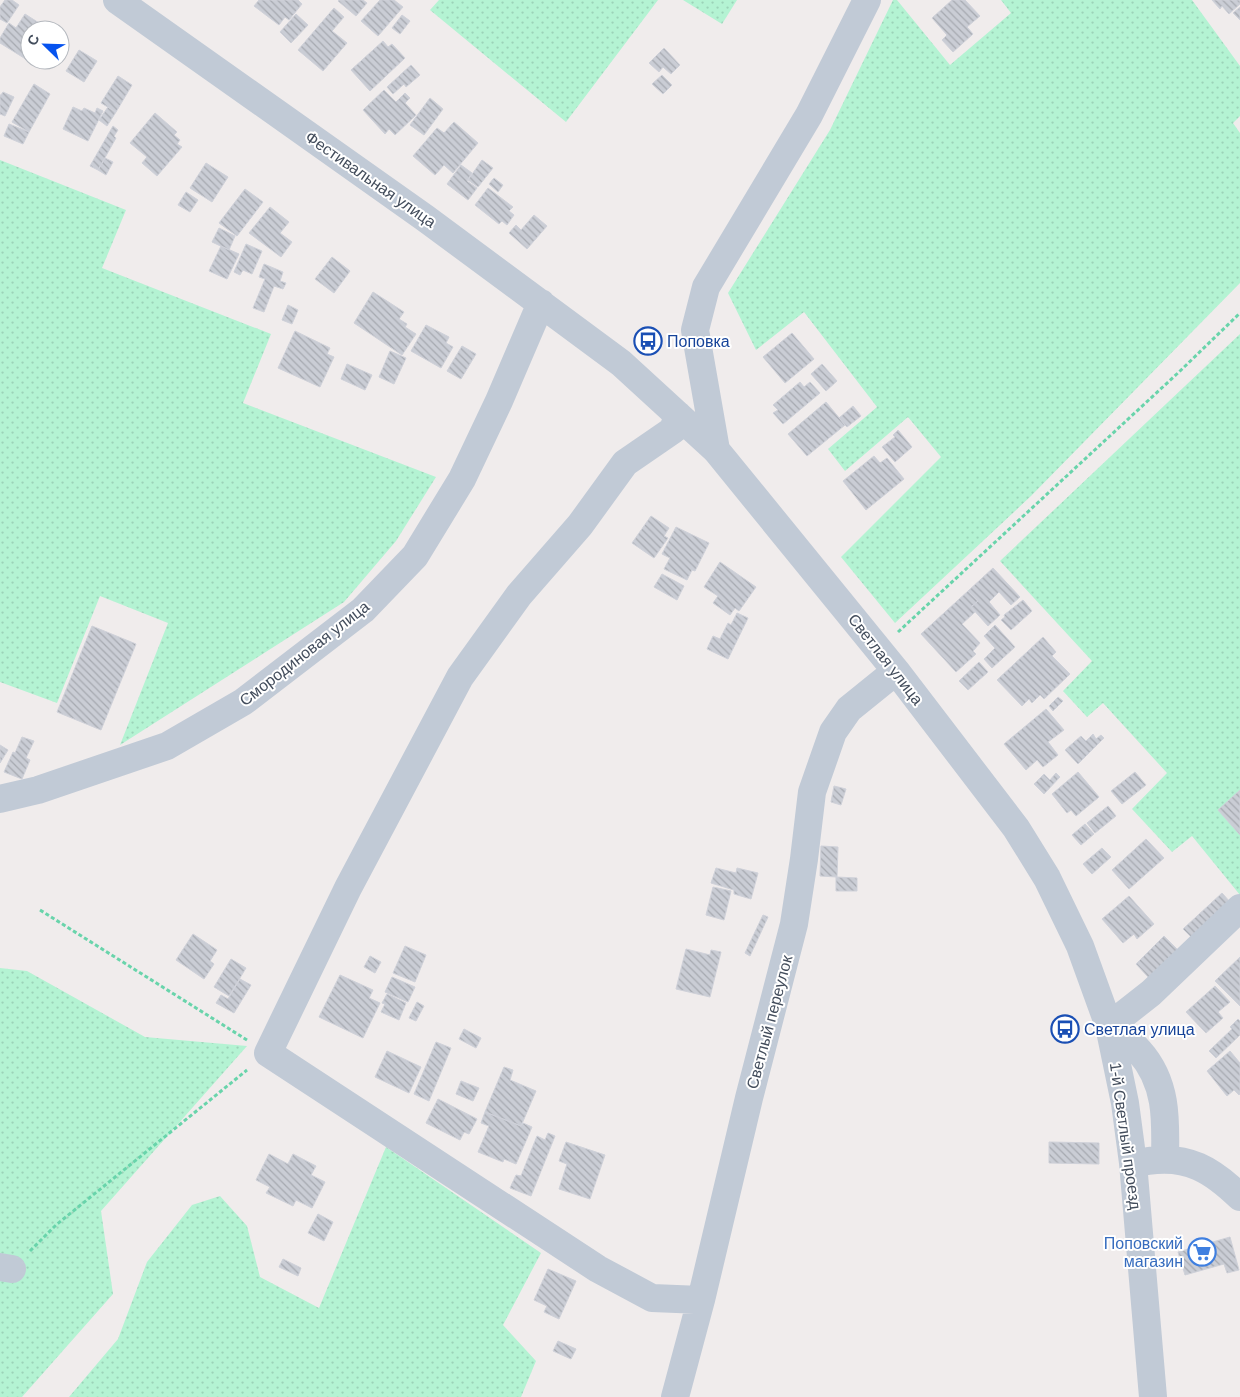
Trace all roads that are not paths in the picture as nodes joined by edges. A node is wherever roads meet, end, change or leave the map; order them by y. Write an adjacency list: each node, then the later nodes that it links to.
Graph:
1 (118, 0): 3 (street, Фестивальная улица)
2 (867, 0): 6 (street)
3 (541, 303): 4 (street, Фестивальная улица); 8 (street, Смородиновая улица)
4 (621, 363): 5 (street, Светлая улица)
5 (678, 415): 6 (street, Светлая улица); 14 (street)
6 (716, 450): 7 (street, Светлая улица)
7 (896, 671): 10 (street, Светлая улица); 14 (street, Светлый переулок)
8 (0, 799)
9 (1240, 908): 10 (street)
10 (1109, 1026): 11 (street); 12 (street, 1-й Светлый проезд)
11 (1165, 1158): 12 (street); 13 (street)
12 (1133, 1163): 16 (street, 1-й Светлый проезд)
13 (1240, 1197)
14 (701, 1300): 15 (street, Светлый переулок)
15 (675, 1397)
16 (1153, 1397)

